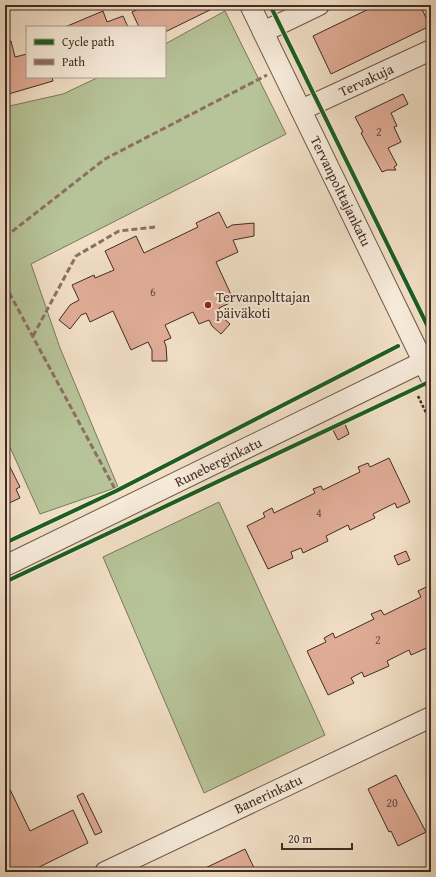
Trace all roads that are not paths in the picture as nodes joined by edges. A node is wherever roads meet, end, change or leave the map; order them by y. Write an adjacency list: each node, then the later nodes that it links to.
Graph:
1 (250, 5): 3 (street, Tervanpolttajankatu)
2 (319, 5): 3 (street)
3 (263, 32): 5 (street, Tervanpolttajankatu)
4 (431, 50): 5 (street, Tervakuja)
5 (301, 110): 6 (street, Tervanpolttajankatu)
6 (428, 366): 7 (street, Runeberginkatu)
7 (5, 566)
8 (431, 719): 9 (street, Banerinkatu)
9 (105, 872)

